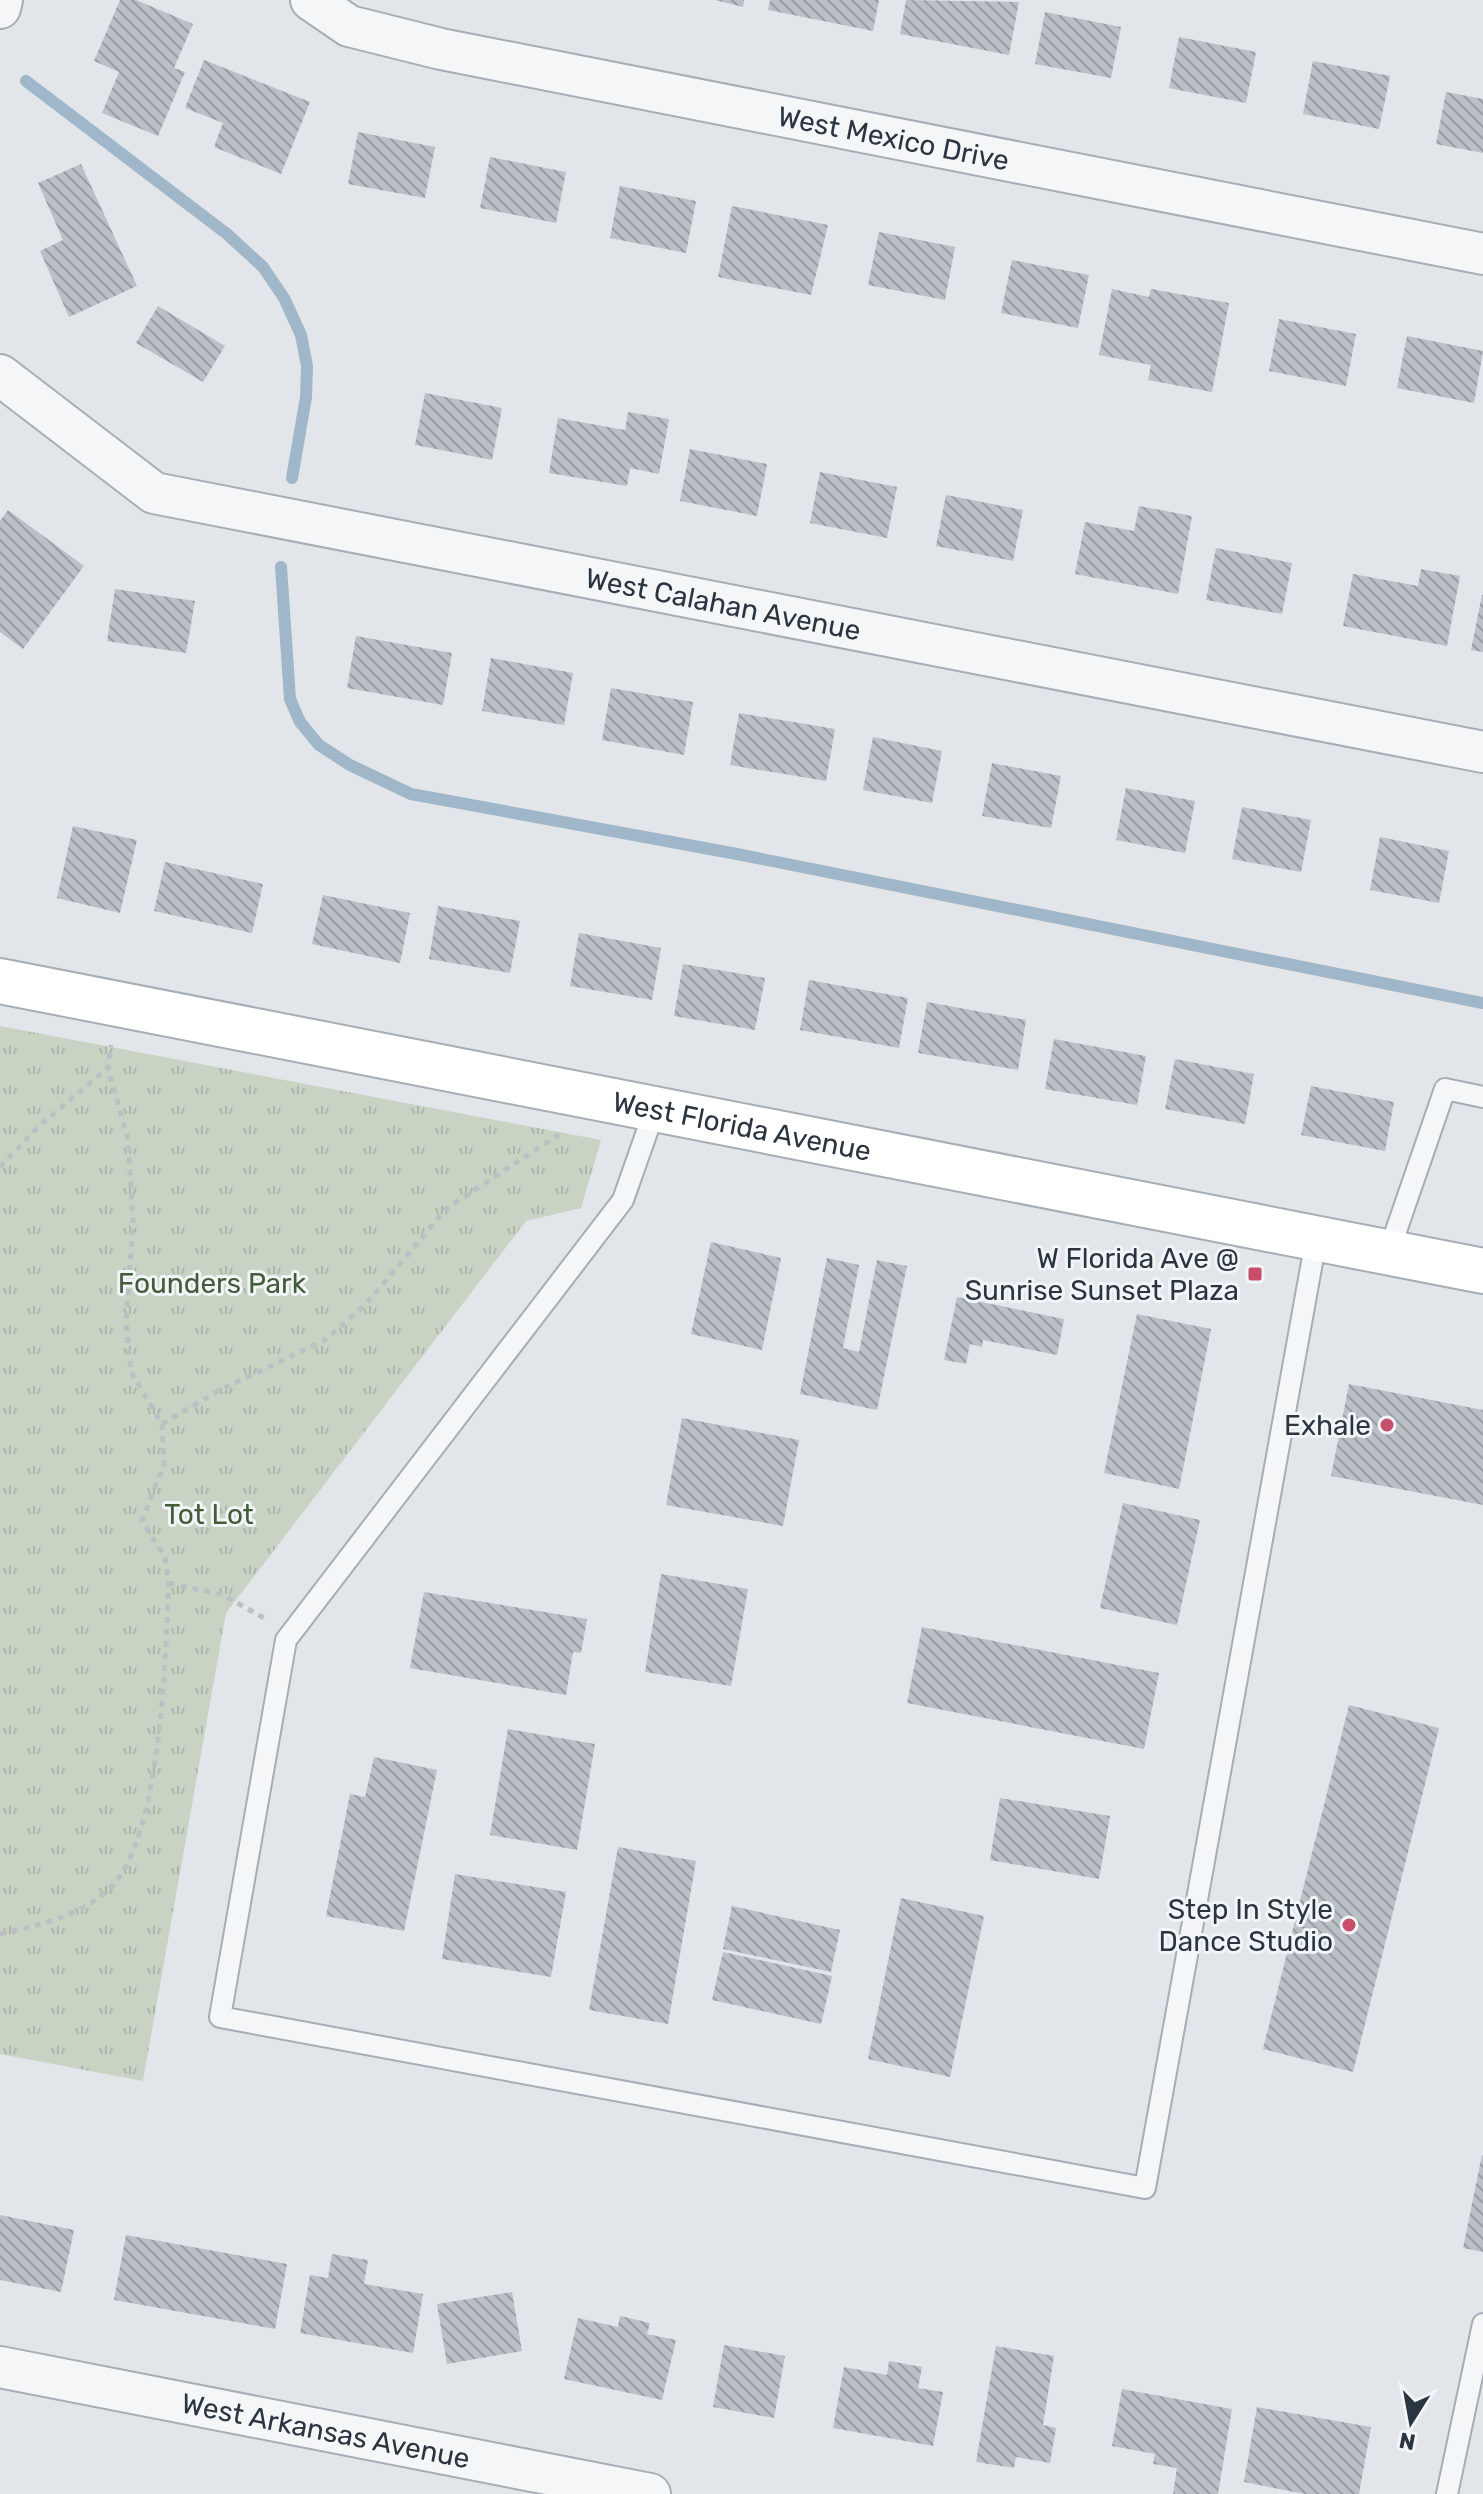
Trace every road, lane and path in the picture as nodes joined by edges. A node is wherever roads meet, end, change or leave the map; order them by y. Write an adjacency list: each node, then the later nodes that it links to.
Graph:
1 (2, 0): 3 (street)
2 (311, 0): 4 (street, West Mexico Drive)
3 (0, 8)
4 (1483, 254)
5 (0, 375): 6 (street, West Calahan Avenue)
6 (1483, 752)
7 (0, 981): 11 (street, West Florida Avenue)
8 (112, 1036): 9 (path)
9 (108, 1068): 13 (path); 17 (path)
10 (1483, 1097): 15 (lane)
11 (655, 1109): 14 (street, West Florida Avenue); 19 (lane)
12 (567, 1130): 17 (path)
13 (0, 1167)
14 (1316, 1240): 15 (street, West Florida Avenue); 19 (lane)
15 (1388, 1254): 16 (street, West Florida Avenue)
16 (1483, 1271)
17 (162, 1424): 18 (path)
18 (169, 1583): 19 (path); 20 (path)
19 (291, 1634)
20 (0, 1934)
21 (1483, 2324): 24 (lane)
22 (0, 2367): 23 (street, West Arkansas Avenue)
23 (650, 2494)
24 (1447, 2494)

